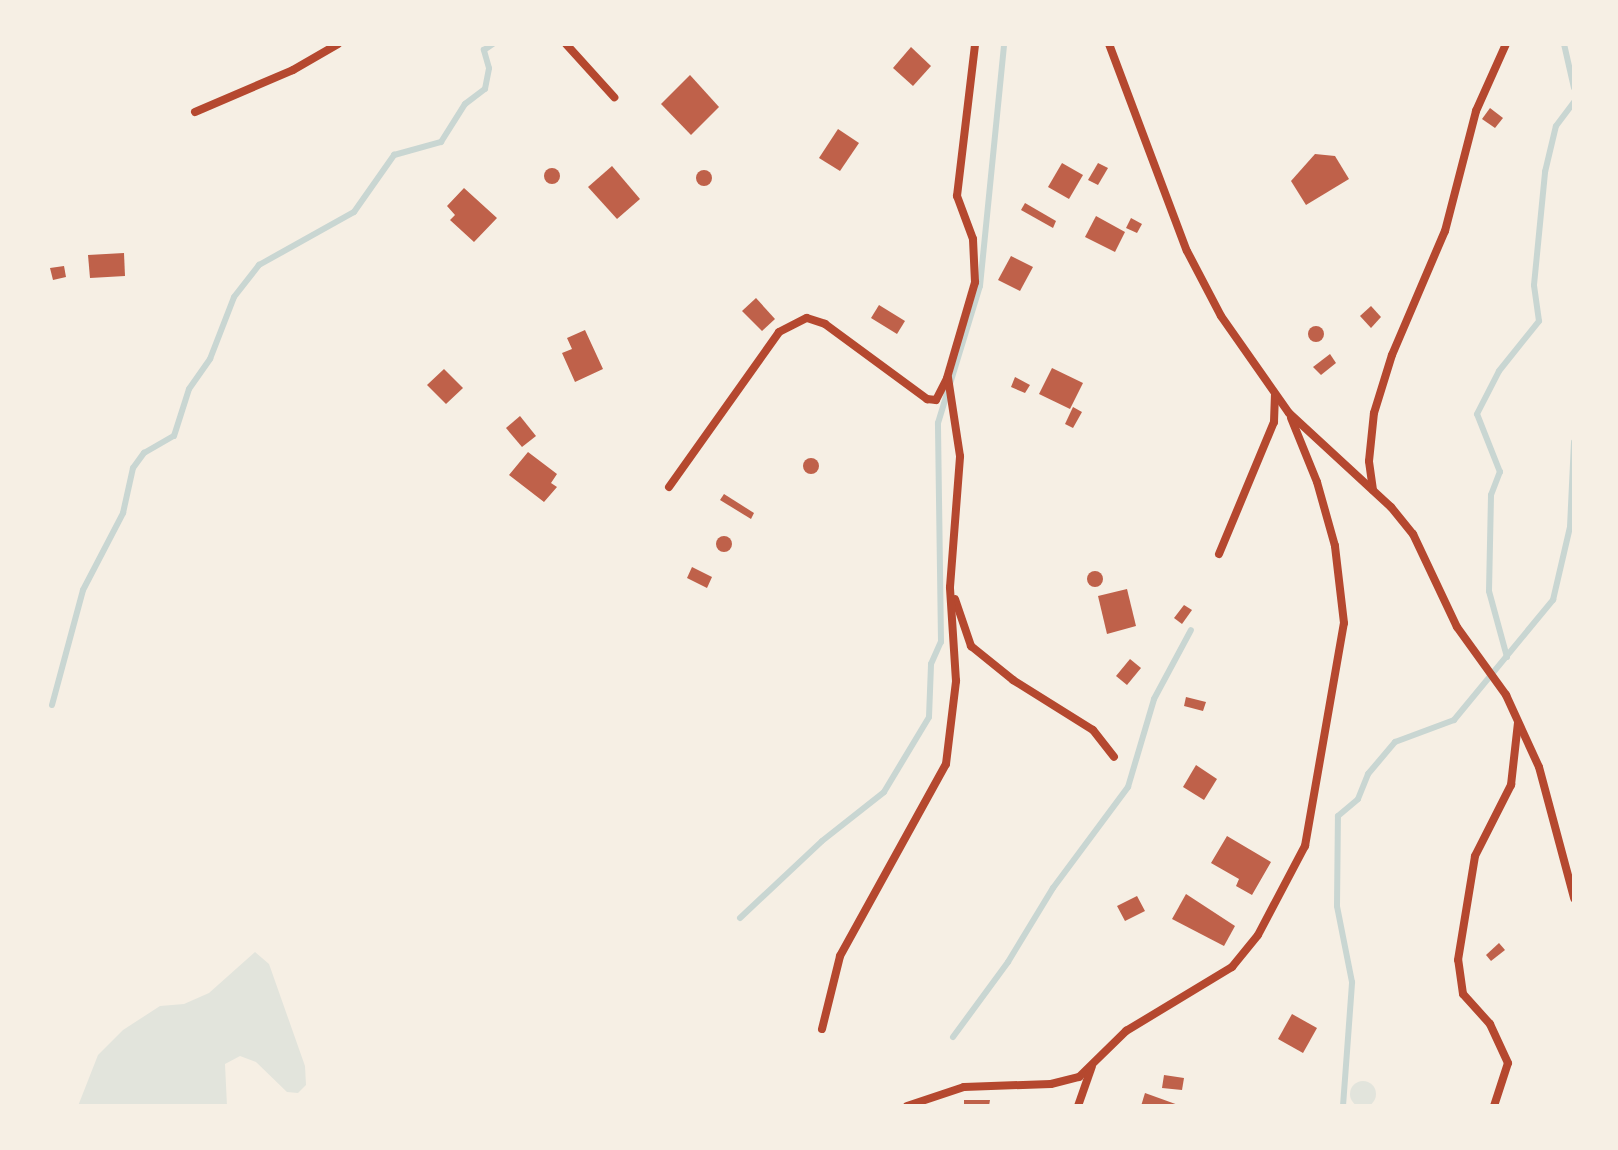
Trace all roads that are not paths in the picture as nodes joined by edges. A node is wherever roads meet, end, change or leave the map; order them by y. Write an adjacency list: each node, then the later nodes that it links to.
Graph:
1 (338, 44): 7 (street)
2 (566, 44): 6 (street)
3 (975, 44): 8 (street)
4 (1109, 44): 9 (street)
5 (1506, 44): 12 (street)
6 (614, 97)
7 (195, 112)
8 (947, 378): 11 (street); 14 (street)
9 (1275, 394): 10 (street); 13 (street)
10 (1289, 413): 12 (street); 19 (street)
11 (669, 487)
12 (1373, 490): 15 (street)
13 (1219, 554)
14 (950, 587): 16 (street); 18 (street)
15 (1518, 722): 17 (street); 22 (street)
16 (1114, 757)
17 (1574, 898)
18 (822, 1029)
19 (1093, 1065): 20 (street); 21 (street)
20 (907, 1106)
21 (1078, 1106)
22 (1494, 1106)

